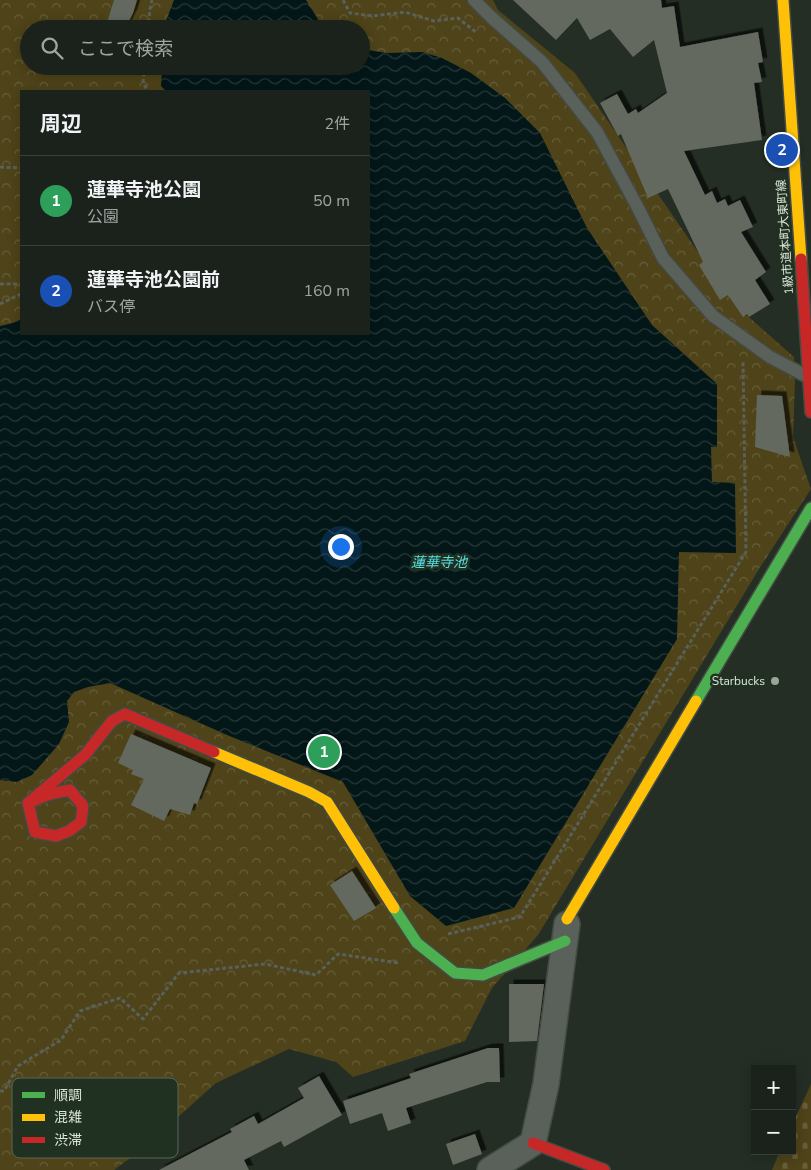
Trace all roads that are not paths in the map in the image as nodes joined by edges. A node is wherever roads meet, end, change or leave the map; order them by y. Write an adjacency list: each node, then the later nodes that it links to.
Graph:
1 (474, 0): 3 (lane)
2 (783, 0): 3 (street, 1級市道本町大東町線)
3 (808, 377): 4 (street, 1級市道本町大東町線)
4 (811, 412)
5 (811, 508): 7 (street)
6 (28, 803): 6 (street); 7 (street)
7 (566, 930): 8 (street)
8 (533, 1143): 9 (street); 10 (street)
9 (490, 1170)
10 (604, 1170)

